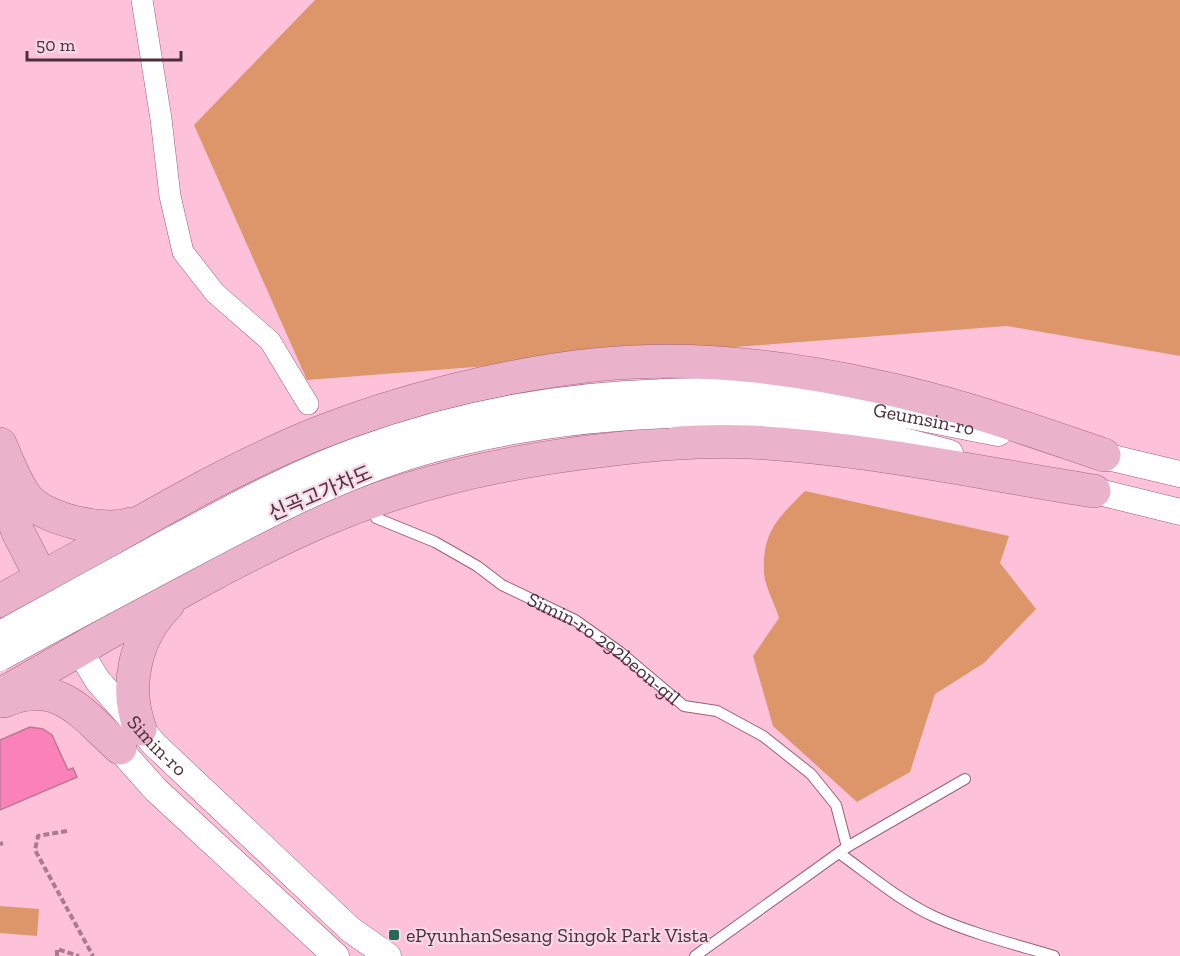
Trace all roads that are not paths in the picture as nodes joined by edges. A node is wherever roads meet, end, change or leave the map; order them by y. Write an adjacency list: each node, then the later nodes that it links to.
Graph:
1 (142, 0): 3 (street)
2 (667, 403): 5 (street, Geumsin-ro); 8 (street, Geumsin-ro); 15 (street, 신곡고가차도, bridge); 17 (street, 신곡고가차도, bridge)
3 (308, 404)
4 (0, 444): 10 (main road)
5 (1104, 455): 6 (street, Geumsin-ro); 10 (main road)
6 (1180, 474)
7 (0, 480): 12 (main road, Simin-ro)
8 (1094, 491): 9 (street, Geumsin-ro); 13 (main road)
9 (1180, 512)
10 (155, 514): 12 (main road)
11 (376, 518): 23 (lane, Simin-ro 292beon-gil)
12 (41, 578): 14 (main road); 16 (main road, Simin-ro)
13 (186, 590): 16 (main road); 21 (main road)
14 (4, 591): 18 (main road, Simin-ro)
15 (0, 634)
16 (79, 650): 18 (main road); 21 (street, Simin-ro)
17 (0, 658)
18 (51, 666): 19 (main road); 21 (street, Simin-ro)
19 (0, 695)
20 (0, 702): 21 (main road)
21 (130, 739): 24 (street, Simin-ro); 25 (street, Simin-ro)
22 (965, 779): 23 (lane)
23 (843, 850): 26 (lane); 27 (lane)
24 (336, 956)
25 (388, 956)
26 (695, 956)
27 (1054, 956)

